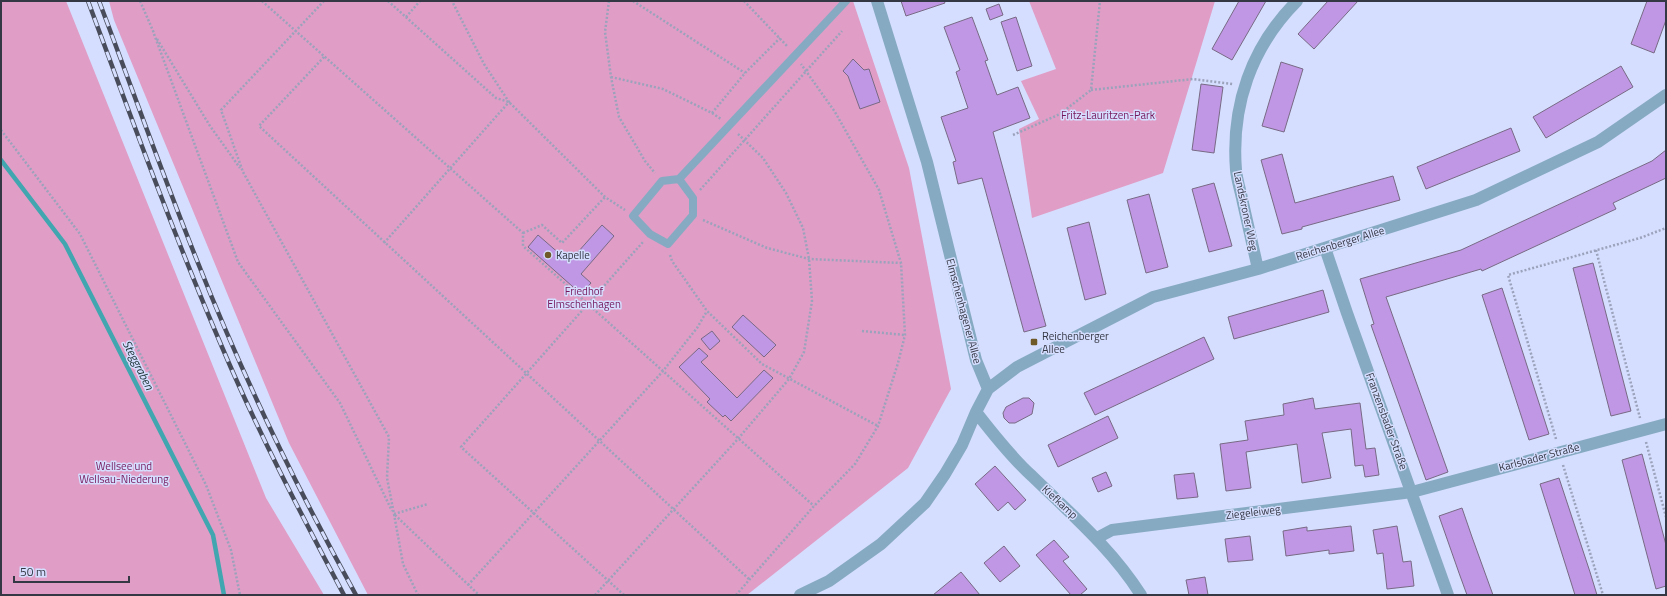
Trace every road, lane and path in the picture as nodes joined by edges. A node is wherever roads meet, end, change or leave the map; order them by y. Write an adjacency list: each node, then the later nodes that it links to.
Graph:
1 (140, 1): 17 (path)
2 (262, 1): 16 (path)
3 (324, 1): 16 (path)
4 (388, 1): 14 (path)
5 (420, 1): 14 (path)
6 (452, 1): 27 (path)
7 (609, 1): 23 (path)
8 (633, 1): 22 (path)
9 (744, 1): 18 (path)
10 (846, 1): 19 (lane)
11 (878, 1): 58 (street, Elmschenhagener Allee)
12 (1100, 1): 25 (path)
13 (1296, 1): 24 (street, Landskroner Weg)
14 (406, 17): 27 (path)
15 (842, 31): 21 (path)
16 (296, 33): 20 (path); 34 (path)
17 (154, 34): 34 (path); 70 (path)
18 (780, 38): 19 (path); 22 (path)
19 (795, 54): 21 (path); 29 (lane)
20 (324, 57): 33 (path); 44 (path)
21 (806, 70): 32 (path); 49 (path)
22 (744, 73): 28 (path)
23 (611, 77): 28 (path); 36 (path)
24 (1244, 85): 25 (path); 50 (street, Landskroner Weg)
25 (1091, 90): 31 (path)
26 (1666, 95): 46 (street, Reichenberger Allee)
27 (509, 102): 33 (path); 37 (path)
28 (712, 113): 29 (path)
29 (729, 125): 32 (path); 35 (lane)
30 (1, 130): 77 (path)
31 (1013, 135)
32 (745, 140): 38 (path); 48 (path)
33 (450, 168): 42 (path); 44 (path)
34 (243, 172): 70 (path)
35 (680, 179): 36 (lane); 38 (lane)
36 (662, 181): 40 (lane)
37 (605, 197): 40 (path); 42 (path)
38 (693, 198): 39 (lane)
39 (693, 215): 45 (lane); 48 (path)
40 (634, 216): 43 (lane)
41 (1666, 228): 47 (path)
42 (523, 233): 51 (path)
43 (650, 234): 45 (lane); 51 (path)
44 (384, 243): 56 (path)
45 (668, 244): 52 (path)
46 (1326, 248): 50 (street, Reichenberger Allee); 66 (street, Franzensbader Straße)
47 (1596, 250): 62 (path); 65 (path)
48 (808, 259): 49 (path); 57 (path)
49 (901, 263): 54 (path)
50 (1258, 269): 58 (street, Reichenberger Allee)
51 (587, 304): 55 (path); 56 (path)
52 (707, 311): 55 (path); 57 (path)
53 (862, 331): 54 (path)
54 (905, 334): 61 (path)
55 (663, 371): 63 (path); 64 (path)
56 (525, 373): 63 (path); 71 (path)
57 (789, 379): 61 (path); 64 (path)
58 (988, 389): 59 (street)
59 (976, 412): 73 (street, Kiefkamp); 83 (street)
60 (1666, 424): 62 (street, Karlsbader Straße)
61 (878, 426): 68 (path)
62 (1643, 429): 65 (street, Karlsbader Straße); 72 (path)
63 (599, 439): 69 (path); 71 (path)
64 (737, 440): 68 (path); 69 (path)
65 (1559, 452): 66 (street, Karlsbader Straße); 86 (path)
66 (1412, 492): 73 (street, Ziegeleiweg); 85 (street, Franzensbader Straße)
67 (428, 504): 70 (path)
68 (814, 506): 75 (path)
69 (674, 508): 74 (path); 75 (path)
70 (394, 514): 76 (path); 78 (path)
71 (534, 514): 74 (path); 76 (path)
72 (1666, 517)
73 (1096, 538): 84 (street, Kiefkamp)
74 (608, 580): 80 (path); 81 (path)
75 (750, 580): 82 (path)
76 (468, 585): 79 (path)
77 (240, 595)
78 (418, 595)
79 (479, 595)
80 (595, 595)
81 (624, 595)
82 (736, 595)
83 (800, 595)
84 (1141, 595)
85 (1448, 595)
86 (1603, 595)

